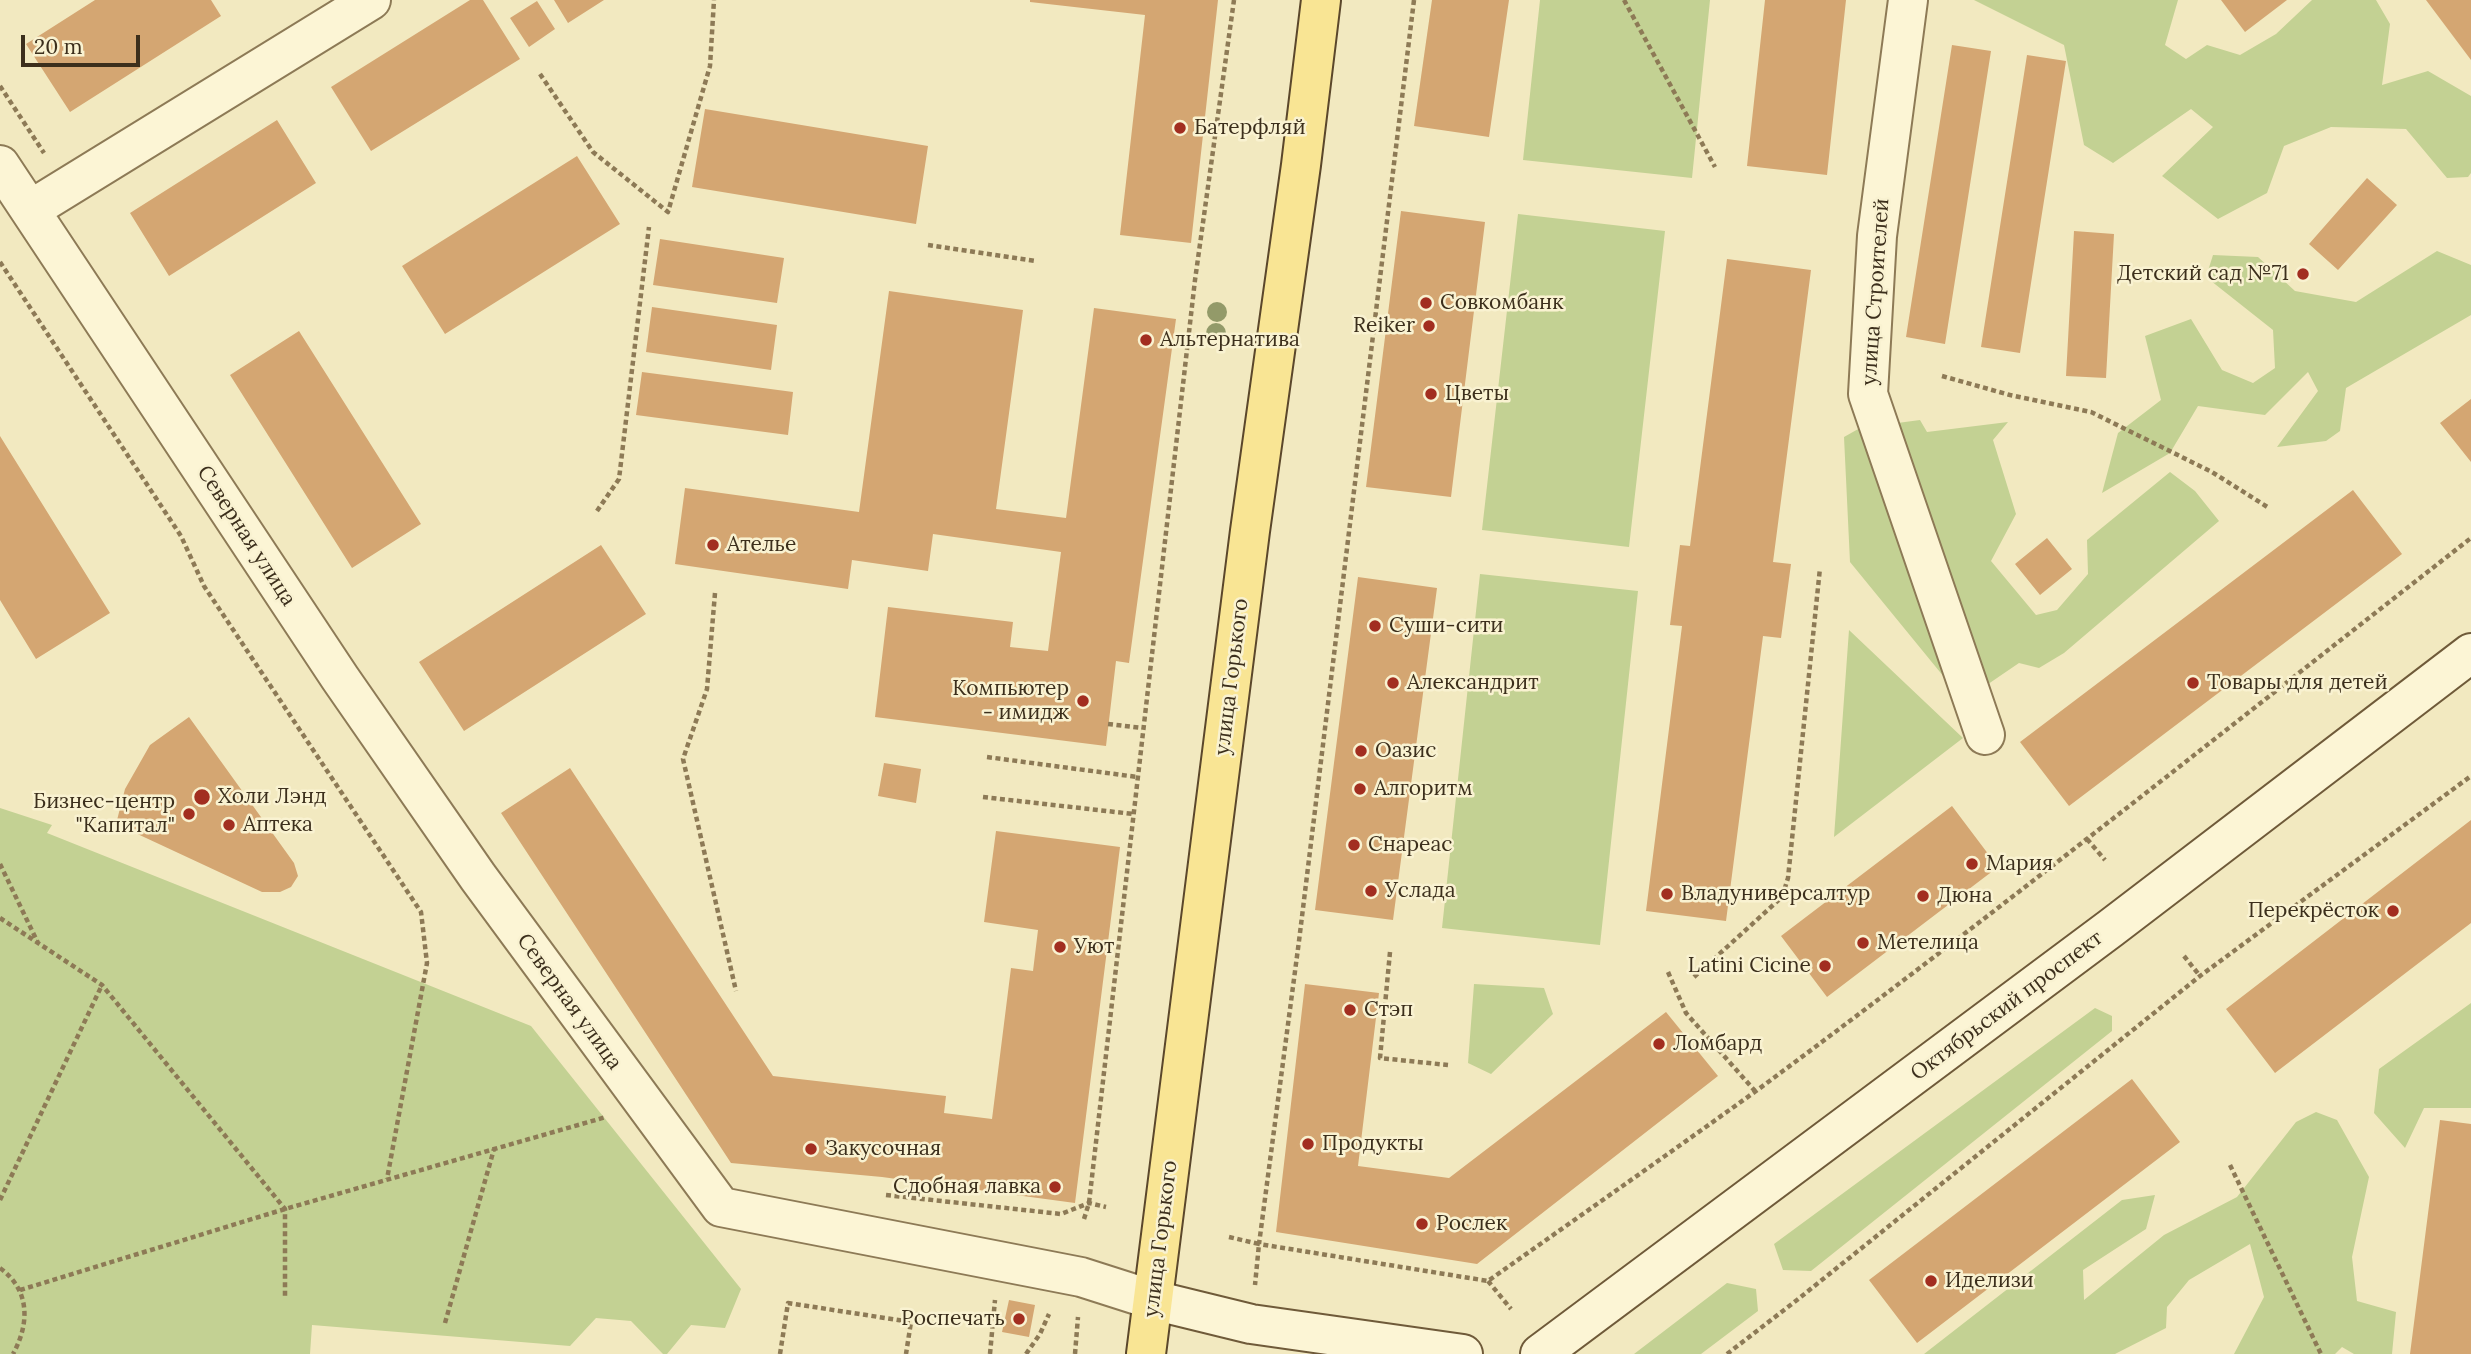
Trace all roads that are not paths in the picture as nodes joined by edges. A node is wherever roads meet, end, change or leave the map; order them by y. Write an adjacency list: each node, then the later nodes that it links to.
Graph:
1 (371, 0): 5 (street)
2 (1321, 0): 8 (main road, улица Горького)
3 (1908, 0): 7 (street, улица Строителей)
4 (0, 165): 5 (street, Северная улица)
5 (30, 210): 8 (street, Северная улица)
6 (2471, 653): 11 (street, Октябрьский проспект)
7 (1985, 734)
8 (1153, 1300): 9 (street, Северная улица); 10 (main road, улица Горького)
9 (1442, 1353)
10 (1146, 1354)
11 (1540, 1354)

